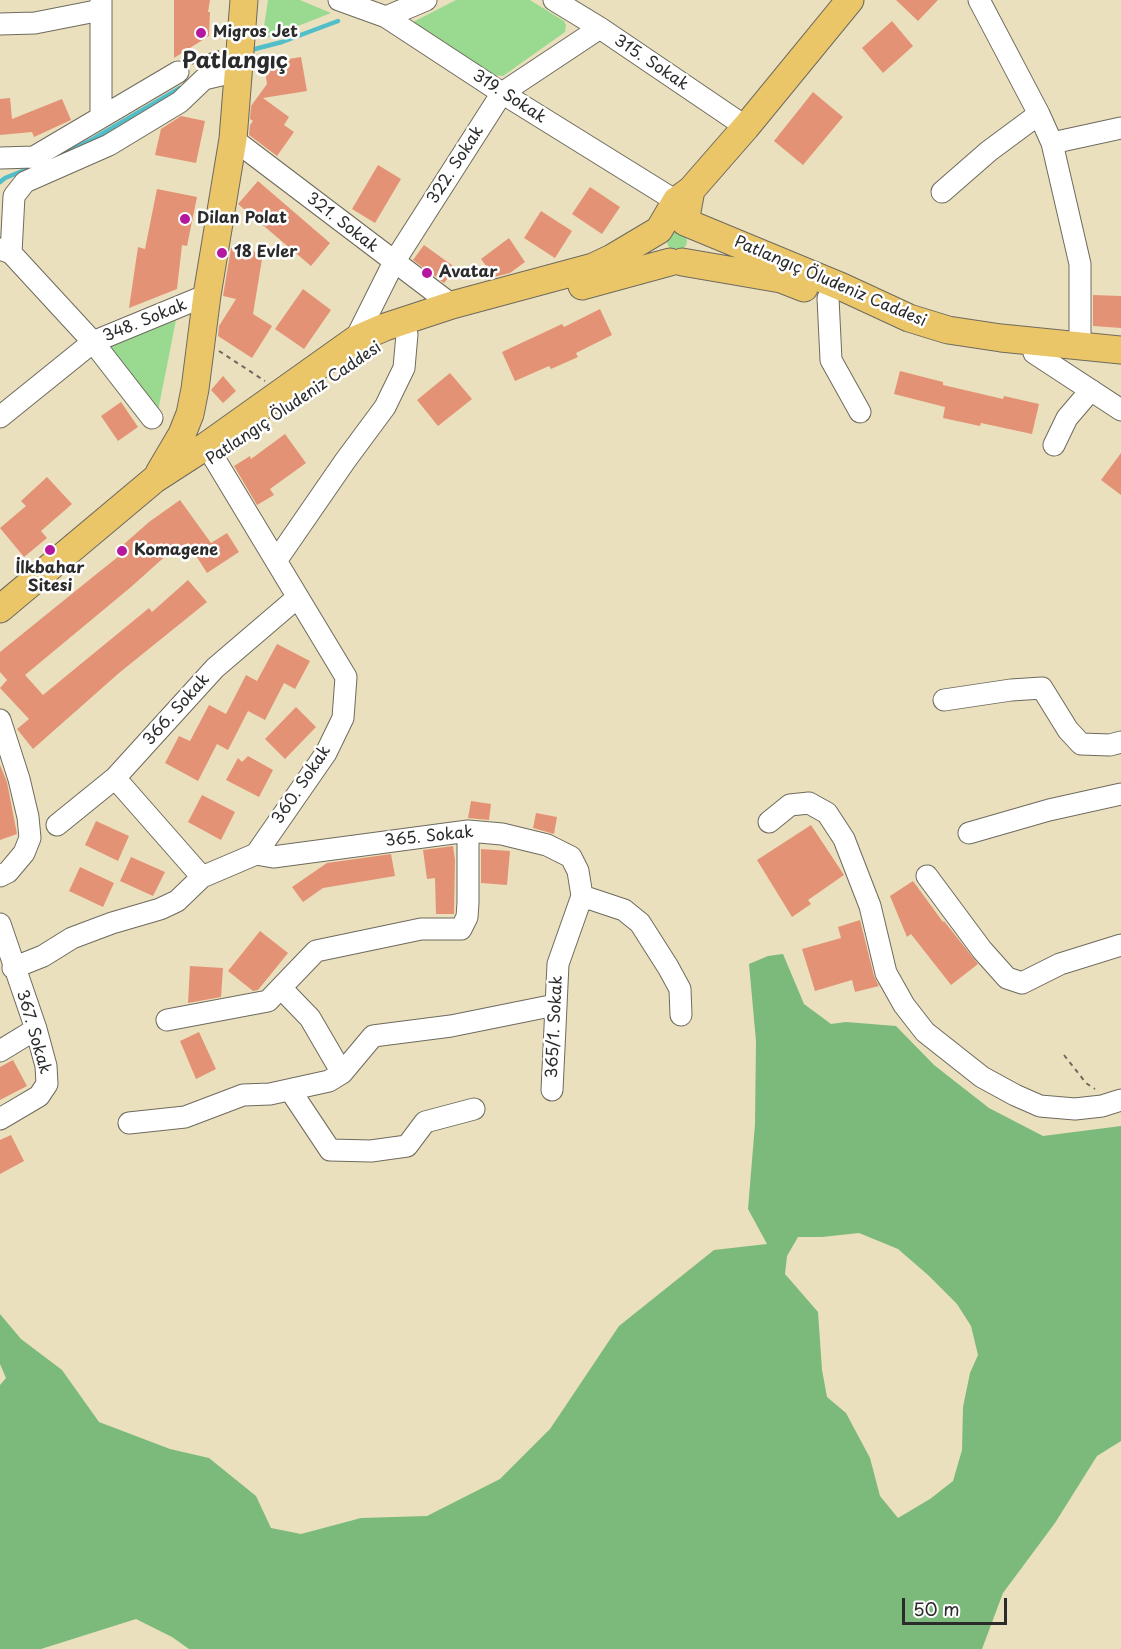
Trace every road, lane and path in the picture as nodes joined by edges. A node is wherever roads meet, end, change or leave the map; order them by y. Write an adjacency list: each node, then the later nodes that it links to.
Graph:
1 (244, 0): 11 (main road)
2 (339, 0): 8 (street, 319. Sokak)
3 (426, 0): 8 (street)
4 (554, 0): 10 (street, 315. Sokak)
5 (850, 0): 16 (main road)
6 (979, 0): 14 (street)
7 (101, 5): 9 (street); 15 (street)
8 (386, 16): 13 (street, 319. Sokak)
9 (0, 24)
10 (600, 28): 13 (street, 322. Sokak); 16 (street, 315. Sokak)
11 (238, 58): 12 (path); 18 (main road); 24 (street)
12 (178, 72): 15 (street)
13 (502, 93): 22 (street, 319. Sokak); 25 (street, 322. Sokak)
14 (1040, 114): 19 (street); 21 (street)
15 (101, 117): 20 (street)
16 (746, 128): 22 (main road)
17 (1121, 128): 19 (street)
18 (233, 139): 25 (street, 321. Sokak); 27 (main road)
19 (1052, 143): 34 (street)
20 (0, 158)
21 (942, 192)
22 (684, 204): 23 (main road, Patlangıç Öludeniz Caddesi); 26 (main road); 34 (main road, Patlangıç Öludeniz Caddesi)
23 (659, 230): 26 (main road); 29 (main road, Patlangıç Öludeniz Caddesi)
24 (5, 251): 33 (street)
25 (394, 262): 29 (street, 321. Sokak); 32 (street, 322. Sokak)
26 (676, 262): 28 (main road, Patlangıç Öludeniz Caddesi); 30 (main road, Patlangıç Öludeniz Caddesi)
27 (207, 295): 31 (main road); 33 (street, 348. Sokak)
28 (828, 298): 36 (main road, Patlangıç Öludeniz Caddesi); 42 (street)
29 (452, 305): 32 (main road, Patlangıç Öludeniz Caddesi)
30 (407, 334): 47 (main road, Patlangıç Öludeniz Caddesi); 49 (street)
31 (201, 340): 39 (path); 40 (main road)
32 (355, 340): 39 (main road, Patlangıç Öludeniz Caddesi)
33 (93, 342): 44 (street, 348. Sokak); 45 (street)
34 (1080, 345): 35 (main road, Patlangıç Öludeniz Caddesi)
35 (1121, 350)
36 (1034, 353): 37 (main road, Patlangıç Öludeniz Caddesi); 38 (street)
37 (1121, 361)
38 (1091, 390): 41 (street); 46 (street)
39 (282, 392): 43 (main road, Patlangıç Öludeniz Caddesi)
40 (192, 402): 43 (main road); 47 (main road); 48 (main road)
41 (1121, 410)
42 (860, 412)
43 (250, 415): 47 (main road, Patlangıç Öludeniz Caddesi)
44 (0, 417)
45 (152, 418)
46 (1054, 445)
47 (210, 452): 48 (main road, Patlangıç Öludeniz Caddesi); 49 (street, 360. Sokak); 52 (main road, Patlangıç Öludeniz Caddesi)
48 (155, 479): 51 (main road, Patlangıç Öludeniz Caddesi)
49 (276, 561): 50 (street, 360. Sokak)
50 (298, 597): 56 (street, 366. Sokak); 62 (street, 360. Sokak)
51 (0, 609)
52 (0, 628)
53 (944, 700): 55 (street)
54 (0, 720): 63 (street)
55 (1121, 742)
56 (115, 778): 59 (street, 366. Sokak); 65 (street)
57 (1121, 794): 61 (street)
58 (769, 822): 80 (street)
59 (57, 825)
60 (468, 831): 62 (street, 365. Sokak); 66 (street, 365. Sokak); 70 (street)
61 (969, 833)
62 (256, 854): 65 (street)
63 (0, 876)
64 (927, 876): 68 (street)
65 (202, 877): 69 (street)
66 (582, 896): 71 (street, 365/1. Sokak); 72 (street)
67 (0, 924): 69 (street, 367. Sokak)
68 (1121, 945)
69 (8, 958): 74 (street, 367. Sokak)
70 (281, 988): 73 (street); 77 (street)
71 (555, 1005): 77 (street); 79 (street, 365/1. Sokak)
72 (681, 1015)
73 (167, 1020)
74 (36, 1029): 75 (street); 82 (street, 367. Sokak)
75 (0, 1051)
76 (1064, 1055): 80 (path)
77 (342, 1073): 78 (street)
78 (290, 1089): 81 (street); 83 (street)
79 (552, 1090)
80 (1118, 1101)
81 (474, 1109)
82 (0, 1119)
83 (129, 1123)

